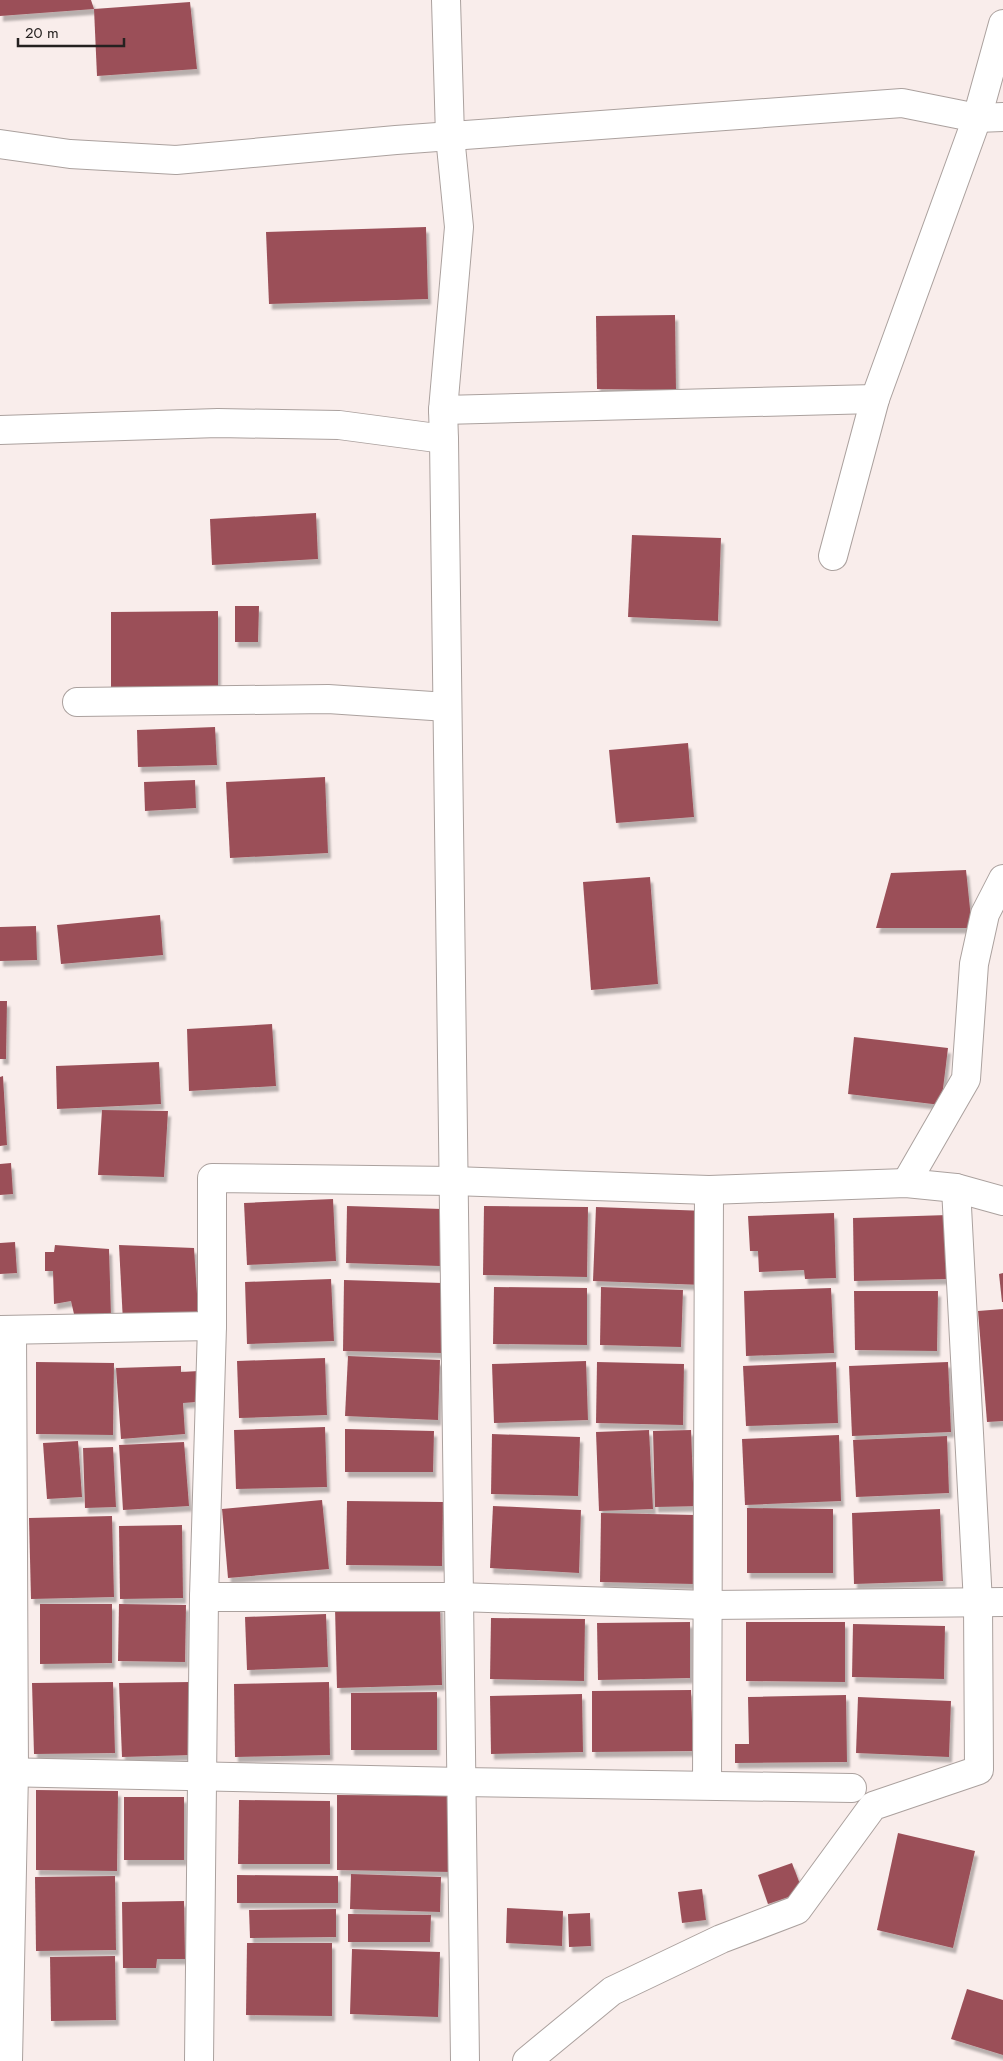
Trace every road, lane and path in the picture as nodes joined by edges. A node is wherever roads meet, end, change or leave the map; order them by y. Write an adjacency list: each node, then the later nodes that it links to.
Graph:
1 (446, 0): 4 (street)
2 (1003, 24): 3 (street)
3 (990, 118): 4 (street); 6 (street)
4 (450, 136): 5 (street); 7 (street)
5 (0, 144)
6 (875, 399): 7 (street); 10 (street)
7 (443, 410): 9 (street)
8 (0, 430): 9 (street)
9 (444, 439): 12 (street)
10 (833, 556)
11 (77, 702): 12 (street)
12 (447, 707): 14 (street)
13 (1003, 879): 15 (street)
14 (453, 1181): 17 (street); 19 (street); 21 (street)
15 (906, 1183): 16 (street); 17 (street)
16 (956, 1188): 18 (street); 23 (street)
17 (709, 1190): 24 (street)
18 (1003, 1201)
19 (212, 1326): 20 (street); 22 (street)
20 (6, 1330): 25 (street)
21 (459, 1596): 22 (street); 24 (street); 27 (street)
22 (204, 1597): 26 (street)
23 (990, 1602): 24 (street); 33 (street)
24 (707, 1605): 28 (street)
25 (7, 1772): 26 (street); 30 (street)
26 (202, 1775): 27 (street); 31 (street)
27 (462, 1782): 28 (street); 32 (street)
28 (707, 1785): 29 (street)
29 (852, 1788)
30 (8, 2061)
31 (199, 2061)
32 (465, 2061)
33 (527, 2061)

